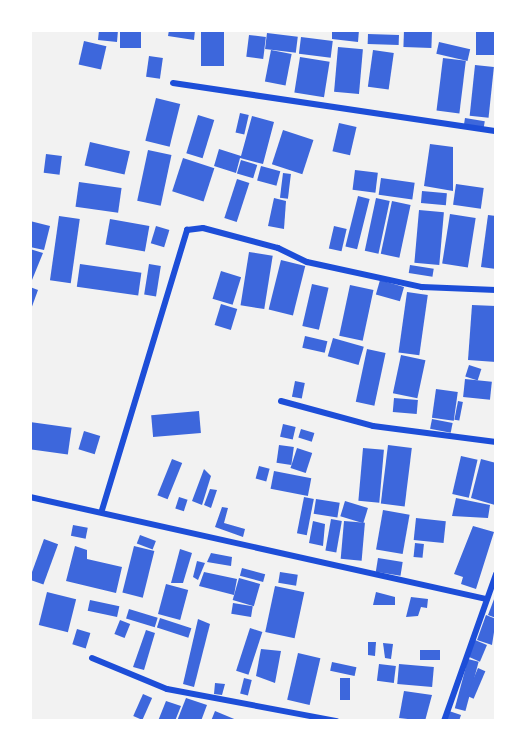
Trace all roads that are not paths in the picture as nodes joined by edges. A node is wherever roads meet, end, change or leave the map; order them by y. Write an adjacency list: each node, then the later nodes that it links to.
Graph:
1 (173, 83): 2 (street)
2 (496, 131)
3 (496, 290): 7 (street)
4 (281, 401): 5 (street)
5 (496, 442)
6 (30, 497): 7 (street)
7 (102, 510): 9 (street)
8 (496, 574): 9 (street)
9 (487, 599): 12 (street)
10 (92, 658): 11 (street)
11 (337, 721)
12 (444, 721)

